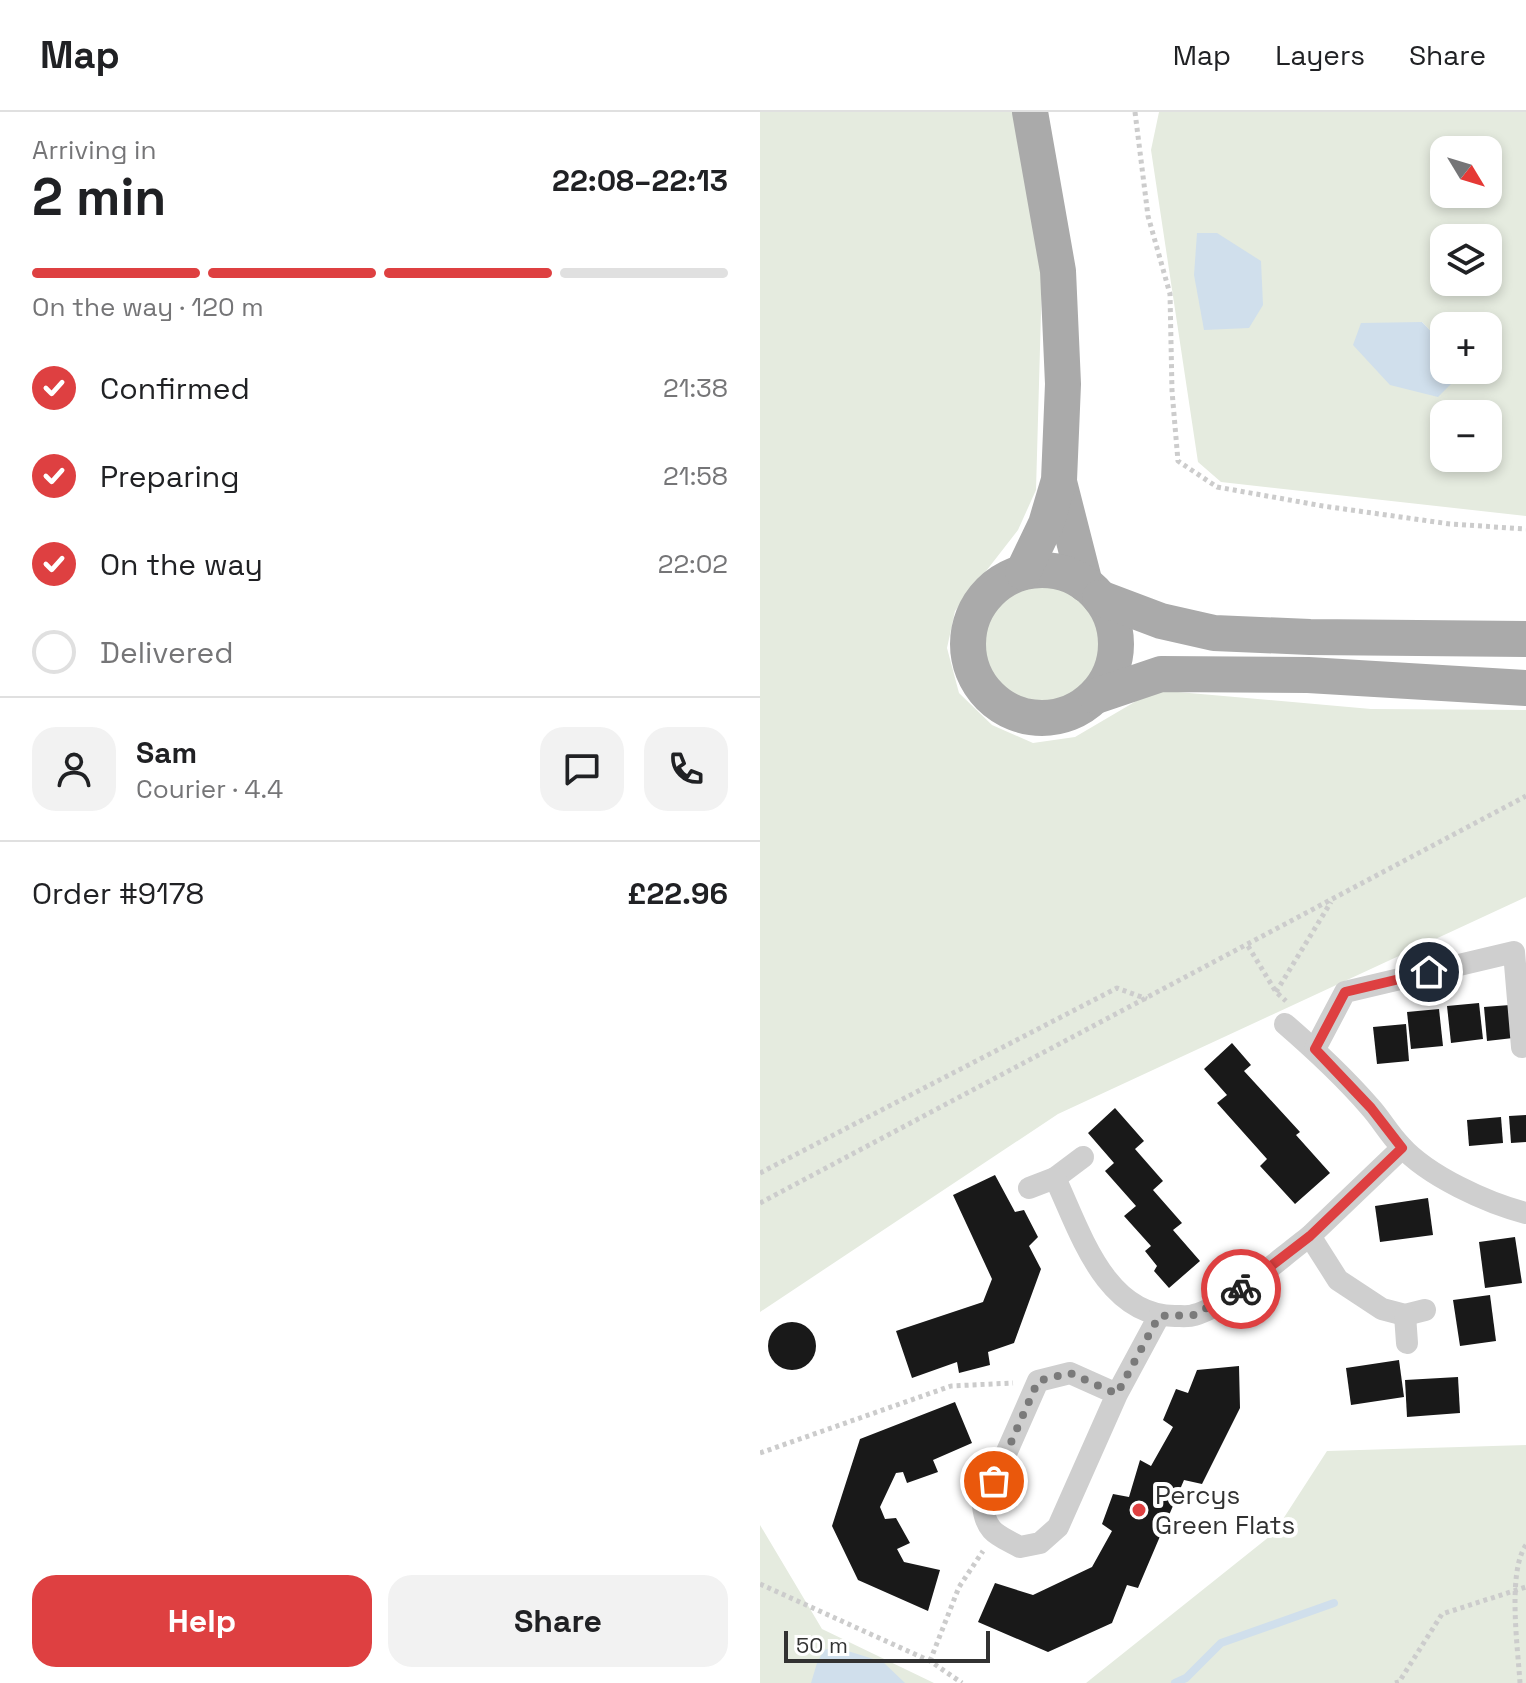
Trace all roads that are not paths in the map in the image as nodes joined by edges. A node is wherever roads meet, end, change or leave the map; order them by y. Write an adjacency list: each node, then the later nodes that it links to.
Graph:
1 (1030, 112): 2 (main road)
2 (1059, 480): 3 (main road); 4 (main road)
3 (1023, 572): 4 (main road); 7 (main road)
4 (1093, 591): 5 (main road); 7 (main road)
5 (1526, 639)
6 (1526, 688): 7 (main road)
7 (1096, 696)
8 (1285, 1024): 10 (street)
9 (1522, 1047): 10 (street)
10 (1315, 1049): 11 (street)
11 (1402, 1148): 15 (street); 16 (street)
12 (1083, 1157): 13 (street)
13 (1055, 1178): 14 (street); 17 (street)
14 (1029, 1188)
15 (1526, 1213)
16 (1310, 1236): 17 (street); 18 (street)
17 (1159, 1316): 19 (street)
18 (1407, 1343)
19 (1117, 1394): 19 (street)

